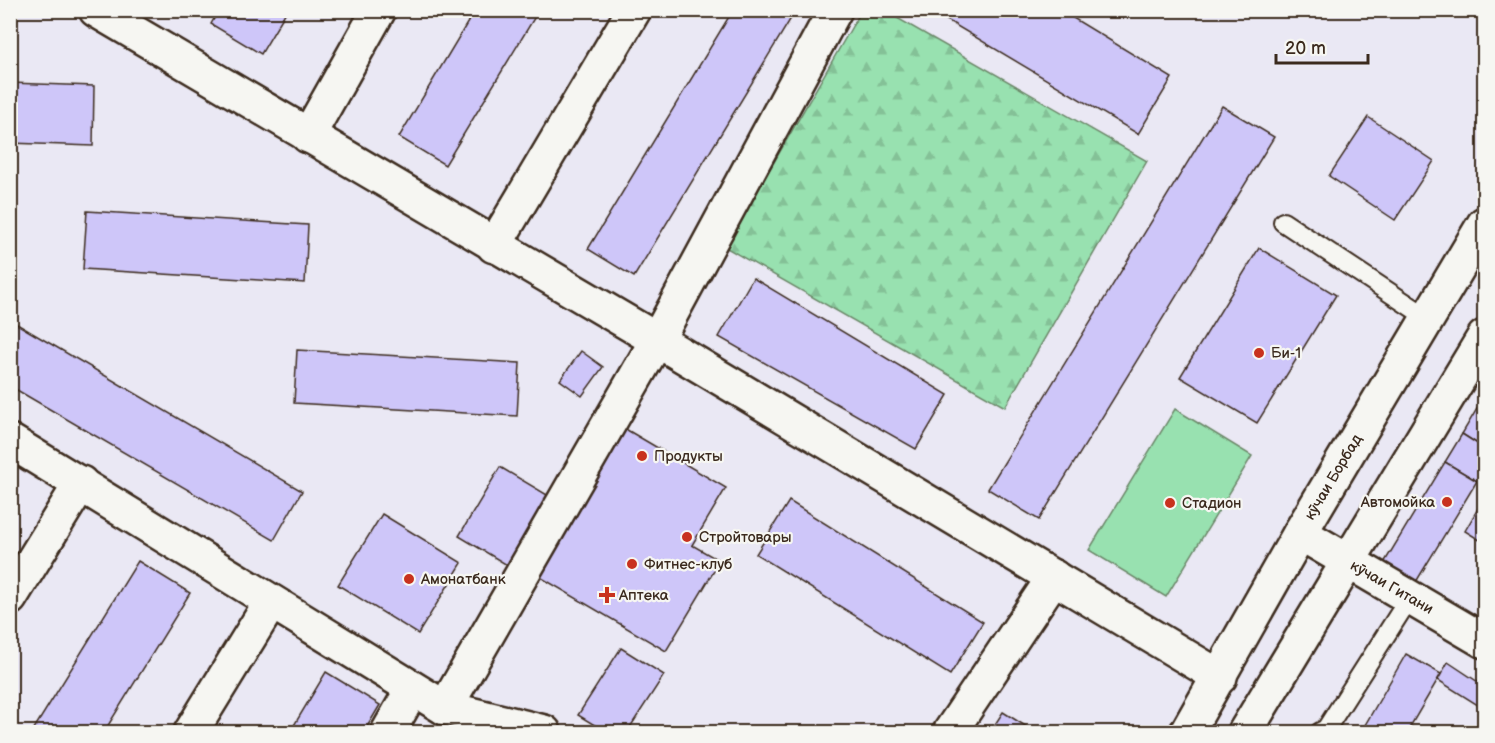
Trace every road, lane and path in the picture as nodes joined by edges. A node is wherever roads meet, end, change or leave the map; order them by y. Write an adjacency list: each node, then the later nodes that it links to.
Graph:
1 (379, 10): 5 (street)
2 (634, 10): 8 (street)
3 (835, 10): 11 (street)
4 (100, 12): 5 (street)
5 (308, 136): 8 (street)
6 (1283, 222): 9 (lane)
7 (1485, 224): 9 (street, кӯчаи Борбад)
8 (494, 246): 11 (street)
9 (1428, 318): 14 (street, кӯчаи Борбад)
10 (1485, 337): 15 (street)
11 (657, 340): 16 (street); 23 (street)
12 (10, 441): 13 (street)
13 (81, 483): 18 (street); 19 (street)
14 (1300, 533): 15 (street, кӯчаи Гитани); 21 (street, кӯчаи Борбад)
15 (1348, 561): 17 (street, кӯчаи Гитани); 29 (street)
16 (1054, 578): 21 (street); 27 (street)
17 (1410, 597): 20 (street, кӯчаи Гитани); 30 (lane)
18 (10, 598)
19 (272, 602): 22 (street); 24 (street)
20 (1485, 641)
21 (1220, 677): 28 (street, кӯчаи Борбад)
22 (412, 690): 23 (street); 25 (street)
23 (445, 708): 26 (street)
24 (191, 732)
25 (388, 732)
26 (544, 732)
27 (950, 732)
28 (1187, 732)
29 (1245, 732)
30 (1320, 732)

